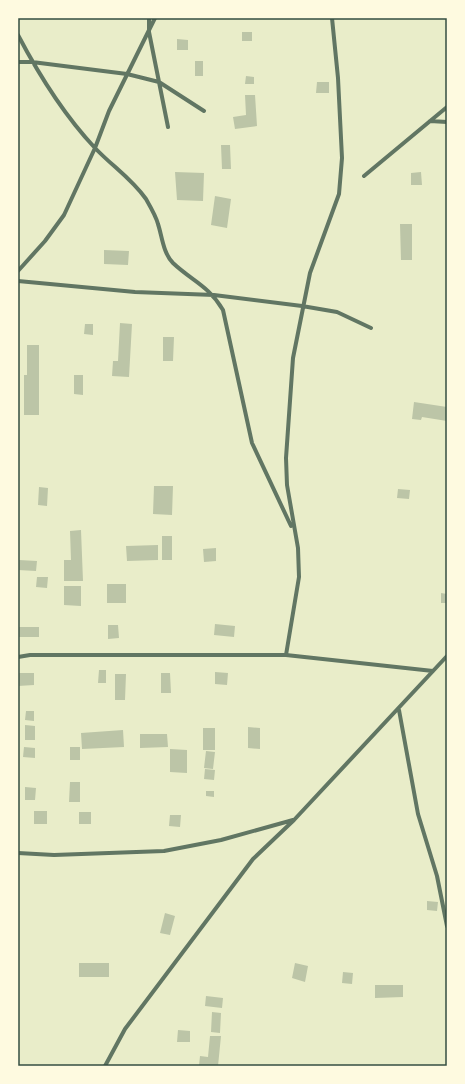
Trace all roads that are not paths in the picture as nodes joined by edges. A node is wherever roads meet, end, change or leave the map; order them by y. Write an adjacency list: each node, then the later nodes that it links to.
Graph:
1 (149, 18): 4 (street)
2 (155, 18): 4 (street)
3 (332, 18): 20 (street)
4 (149, 32): 8 (street); 9 (street)
5 (18, 35): 7 (street)
6 (18, 62): 7 (street)
7 (32, 62): 8 (street); 15 (street)
8 (127, 74): 9 (street); 15 (street)
9 (159, 82): 11 (street); 14 (street)
10 (447, 107): 12 (street)
11 (204, 111)
12 (429, 121): 13 (street); 16 (street)
13 (447, 122)
14 (168, 127)
15 (95, 148): 17 (street); 19 (street)
16 (364, 176)
17 (18, 271)
18 (18, 280): 19 (street)
19 (214, 295): 20 (street); 22 (street)
20 (302, 306): 21 (street); 22 (street)
21 (371, 328)
22 (295, 533): 23 (street)
23 (286, 655): 25 (street); 26 (street)
24 (447, 656): 26 (street)
25 (18, 657)
26 (433, 671): 27 (street)
27 (399, 710): 28 (street); 30 (street)
28 (294, 820): 29 (street); 31 (street)
29 (18, 853)
30 (447, 926)
31 (105, 1066)

